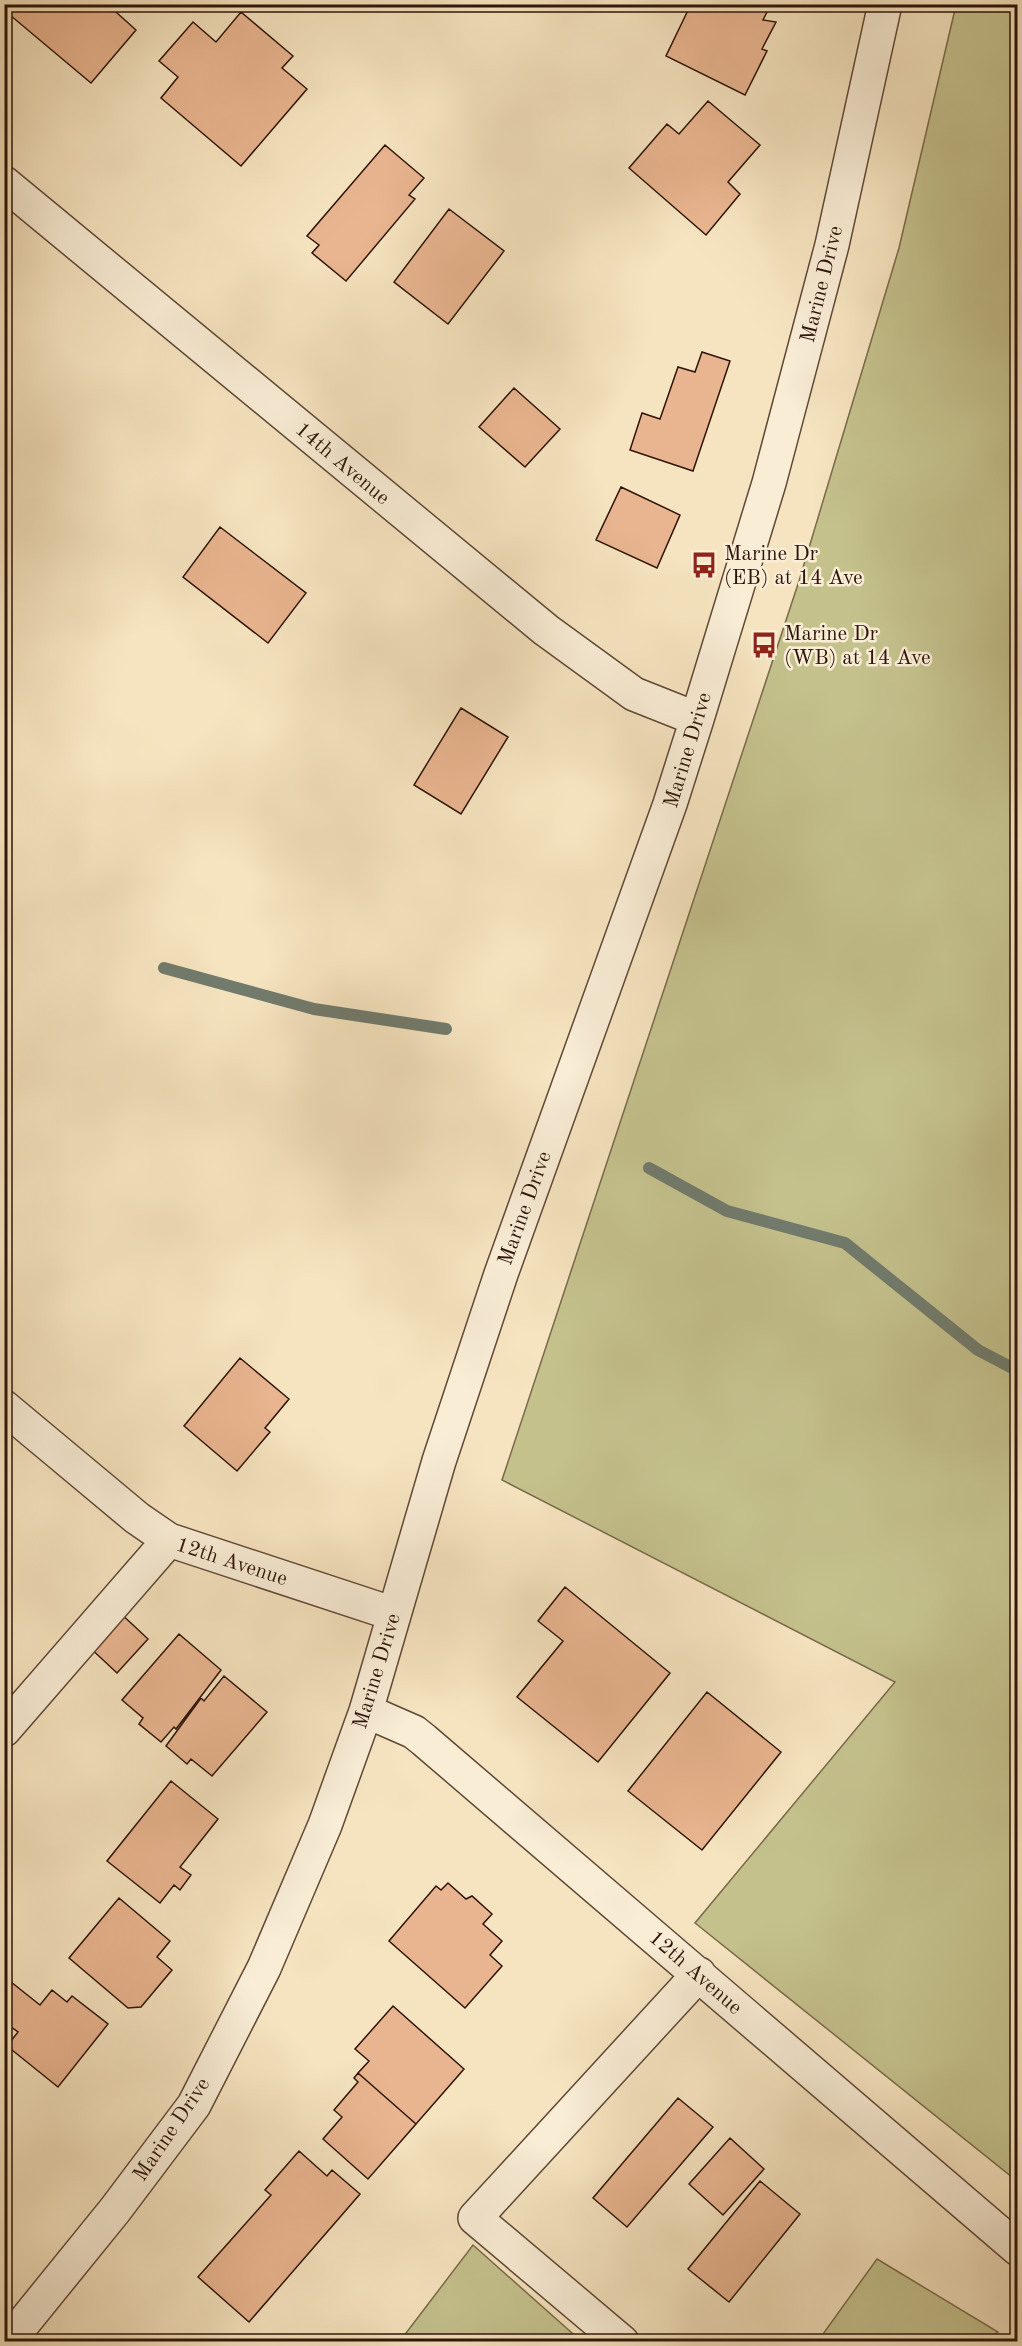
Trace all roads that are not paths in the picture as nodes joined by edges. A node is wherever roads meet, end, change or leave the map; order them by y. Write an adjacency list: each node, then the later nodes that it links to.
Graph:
1 (885, 4): 3 (street, Marine Drive)
2 (4, 183): 3 (street, 14th Avenue)
3 (697, 719): 6 (street, Marine Drive)
4 (4, 1407): 5 (street, 12th Avenue)
5 (170, 1540): 6 (street, 12th Avenue); 8 (street)
6 (394, 1614): 7 (street, Marine Drive)
7 (366, 1711): 9 (street, 12th Avenue); 11 (street, Marine Drive)
8 (4, 1730)
9 (699, 1974): 10 (street, 12th Avenue); 12 (street)
10 (1017, 2249)
11 (8, 2342)
12 (622, 2342)

